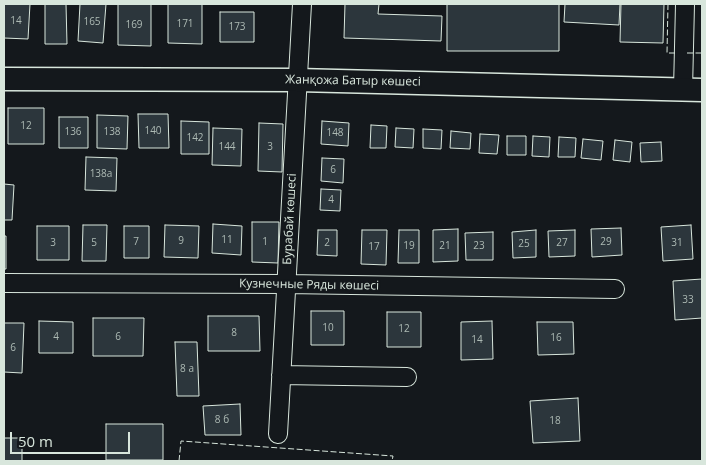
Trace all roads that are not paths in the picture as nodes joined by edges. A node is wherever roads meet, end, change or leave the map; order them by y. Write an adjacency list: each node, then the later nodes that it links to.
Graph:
1 (302, 4): 4 (street, Бурабай көшесі)
2 (686, 4): 5 (street)
3 (4, 79): 4 (main road, Жанқожа Батыр көшесі)
4 (297, 80): 5 (main road, Жанқожа Батыр көшесі); 7 (street, Бурабай көшесі)
5 (693, 90)
6 (4, 283): 7 (street, Кузнечные Ряды көшесі)
7 (286, 284): 8 (street, Кузнечные Ряды көшесі); 9 (street, Бурабай көшесі)
8 (615, 289)
9 (281, 375): 10 (street); 11 (street, Бурабай көшесі)
10 (407, 377)
11 (278, 434)

